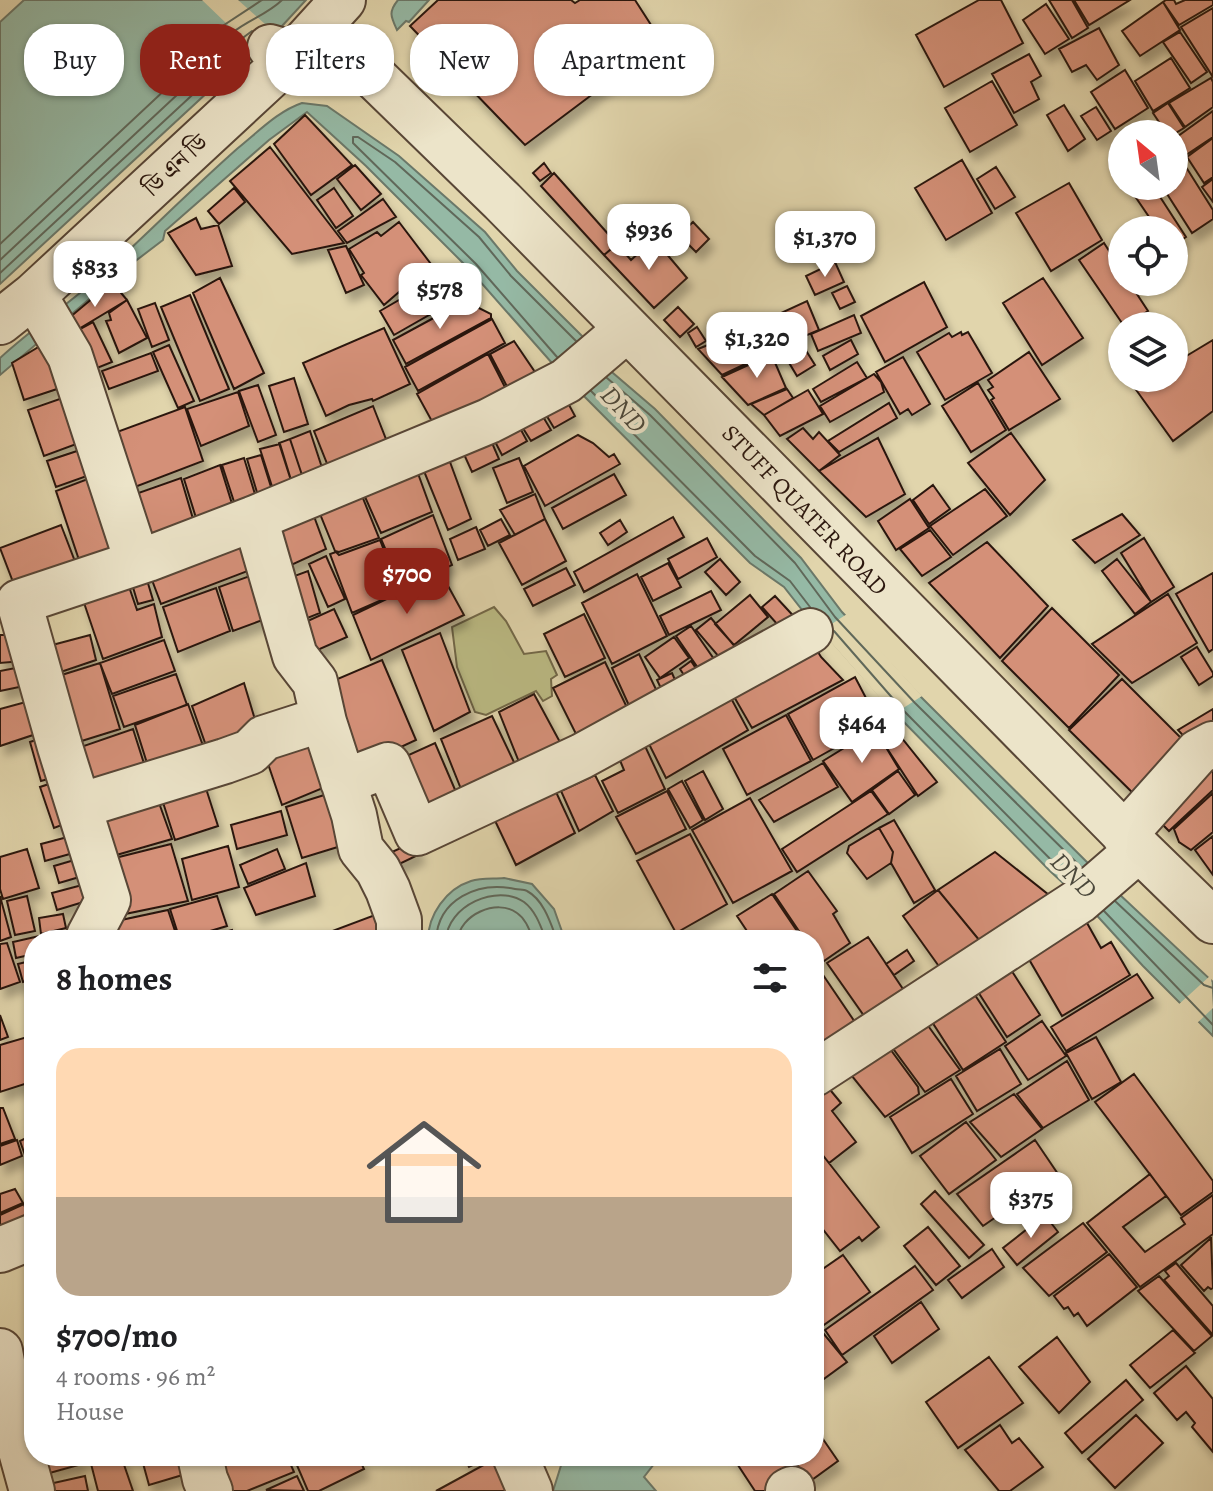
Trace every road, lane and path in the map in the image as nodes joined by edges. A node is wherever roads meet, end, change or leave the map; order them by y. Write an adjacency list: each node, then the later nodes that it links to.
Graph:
1 (343, 0): 2 (street, ডি এন ডি)
2 (314, 24)
3 (266, 69): 5 (street, ডি এন ডি)
4 (394, 96): 7 (street, STUFF QUATER ROAD)
5 (45, 314): 6 (street, ডি এন ডি); 9 (street)
6 (0, 322)
7 (613, 341): 8 (street); 15 (street, STUFF QUATER ROAD)
8 (255, 518): 9 (street); 11 (street)
9 (137, 561): 14 (street)
10 (810, 631): 13 (street)
11 (323, 719): 13 (street); 14 (street)
12 (1213, 744): 15 (street)
13 (343, 782): 18 (street)
14 (79, 806): 17 (street)
15 (1131, 842): 16 (street, STUFF QUATER ROAD); 19 (street)
16 (1213, 921)
17 (92, 930)
18 (399, 930)
19 (824, 1067)
20 (24, 1240): 21 (street)
21 (0, 1250)
22 (0, 1351): 23 (street)
23 (23, 1417)
24 (29, 1466): 27 (street)
25 (202, 1466): 28 (street)
26 (519, 1466): 29 (street)
27 (32, 1491)
28 (210, 1491)
29 (530, 1491)

